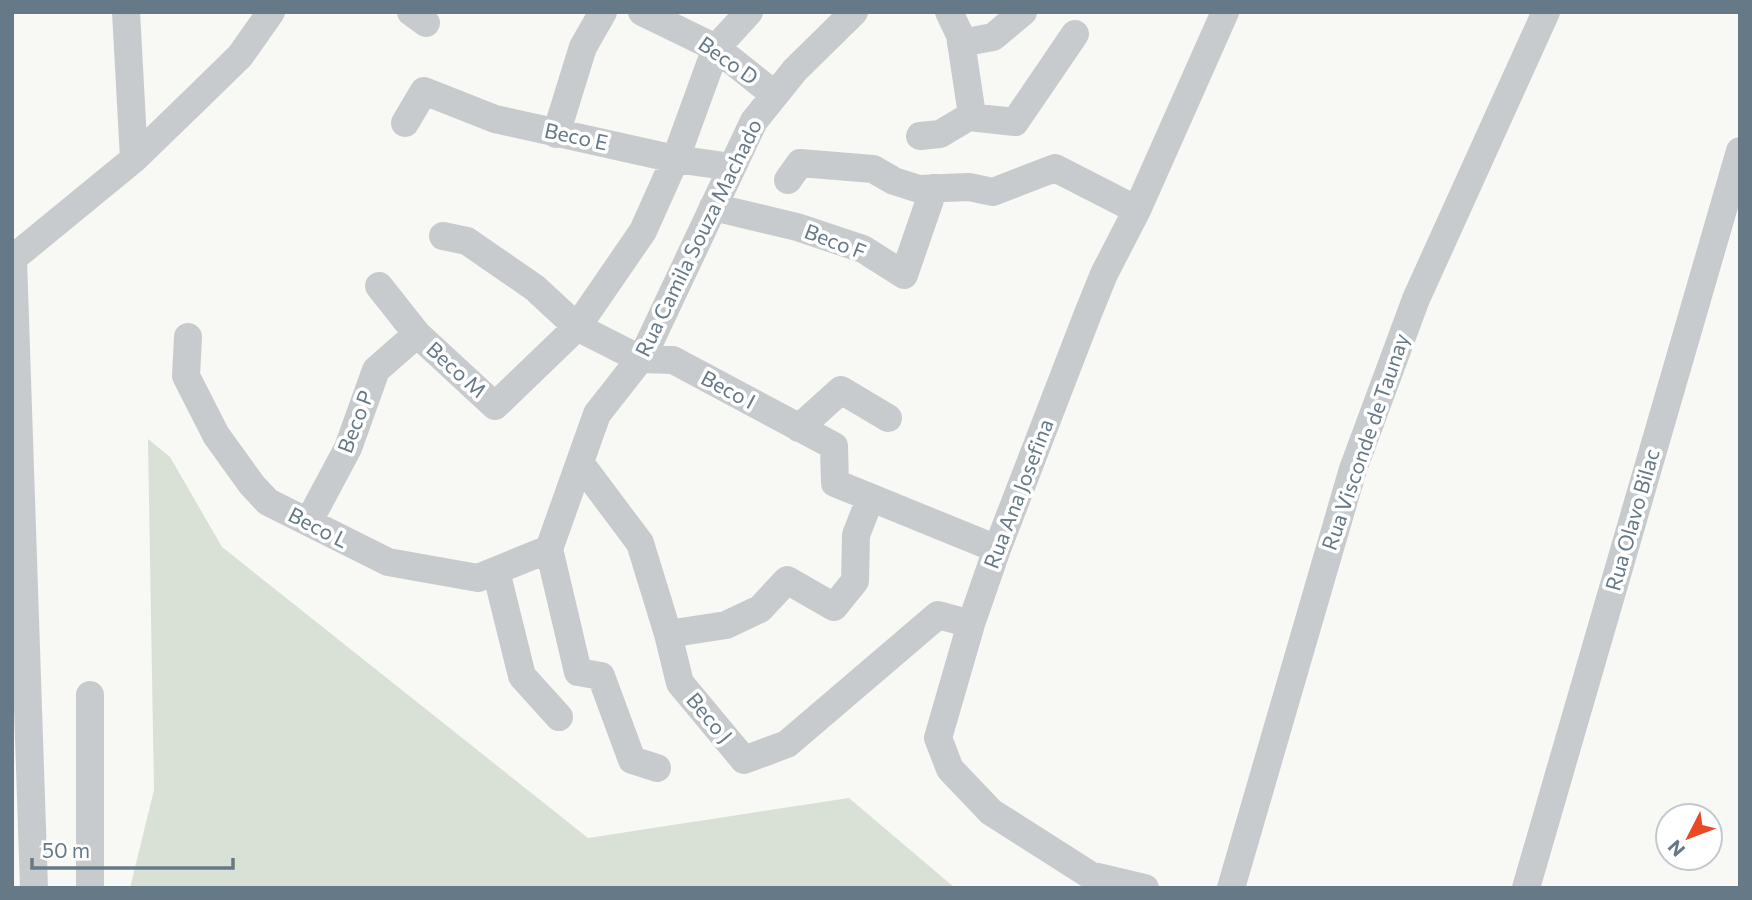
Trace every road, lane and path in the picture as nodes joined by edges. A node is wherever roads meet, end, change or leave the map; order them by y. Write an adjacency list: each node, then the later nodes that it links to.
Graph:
1 (126, 12): 20 (street)
2 (271, 12): 20 (street)
3 (603, 12): 17 (street)
4 (749, 12): 13 (street)
5 (854, 12): 14 (street, Rua Camila Souza Machado)
6 (949, 12): 12 (street)
7 (1023, 12): 12 (street)
8 (1225, 12): 26 (street, Rua Ana Josefina)
9 (1546, 12): 50 (street, Rua Visconde de Taunay)
10 (648, 13): 13 (street, Beco D)
11 (1075, 34): 15 (street)
12 (961, 43): 15 (street)
13 (716, 48): 14 (street, Beco D); 21 (street)
14 (775, 95): 22 (street, Rua Camila Souza Machado)
15 (970, 117): 18 (street)
16 (405, 123): 17 (street, Beco E)
17 (556, 134): 21 (street, Beco E)
18 (920, 136)
19 (1740, 151): 51 (street, Rua Olavo Bilac)
20 (134, 159): 28 (street)
21 (675, 159): 22 (street, Beco E); 30 (street)
22 (732, 167): 25 (street, Rua Camila Souza Machado)
23 (788, 180): 24 (street)
24 (934, 188): 25 (street, Beco F); 26 (street)
25 (713, 207): 33 (street, Rua Camila Souza Machado)
26 (1137, 210): 39 (street, Rua Ana Josefina)
27 (443, 236): 30 (street, Beco I)
28 (13, 259): 47 (street)
29 (379, 286): 31 (street, Beco M)
30 (577, 327): 31 (street, Beco M); 33 (street, Beco I)
31 (417, 334): 38 (street, Beco P)
32 (188, 337): 38 (street, Beco L)
33 (640, 359): 35 (street, Beco I); 36 (street, Rua Camila Souza Machado)
34 (888, 418): 35 (street)
35 (799, 428): 37 (street, Beco I)
36 (580, 463): 40 (street, Rua Camila Souza Machado); 43 (street, Beco J)
37 (870, 499): 39 (street, Beco I); 43 (street)
38 (309, 521): 41 (street, Beco L)
39 (997, 549): 42 (street, Rua Ana Josefina)
40 (550, 550): 41 (street, Beco L); 46 (street)
41 (496, 571): 45 (street)
42 (971, 624): 43 (street, Beco J); 49 (street, Rua Ana Josefina)
43 (668, 634)
44 (90, 695): 48 (street)
45 (559, 717)
46 (657, 768)
47 (34, 888)
48 (90, 888)
49 (1145, 888)
50 (1231, 888)
51 (1526, 888)

